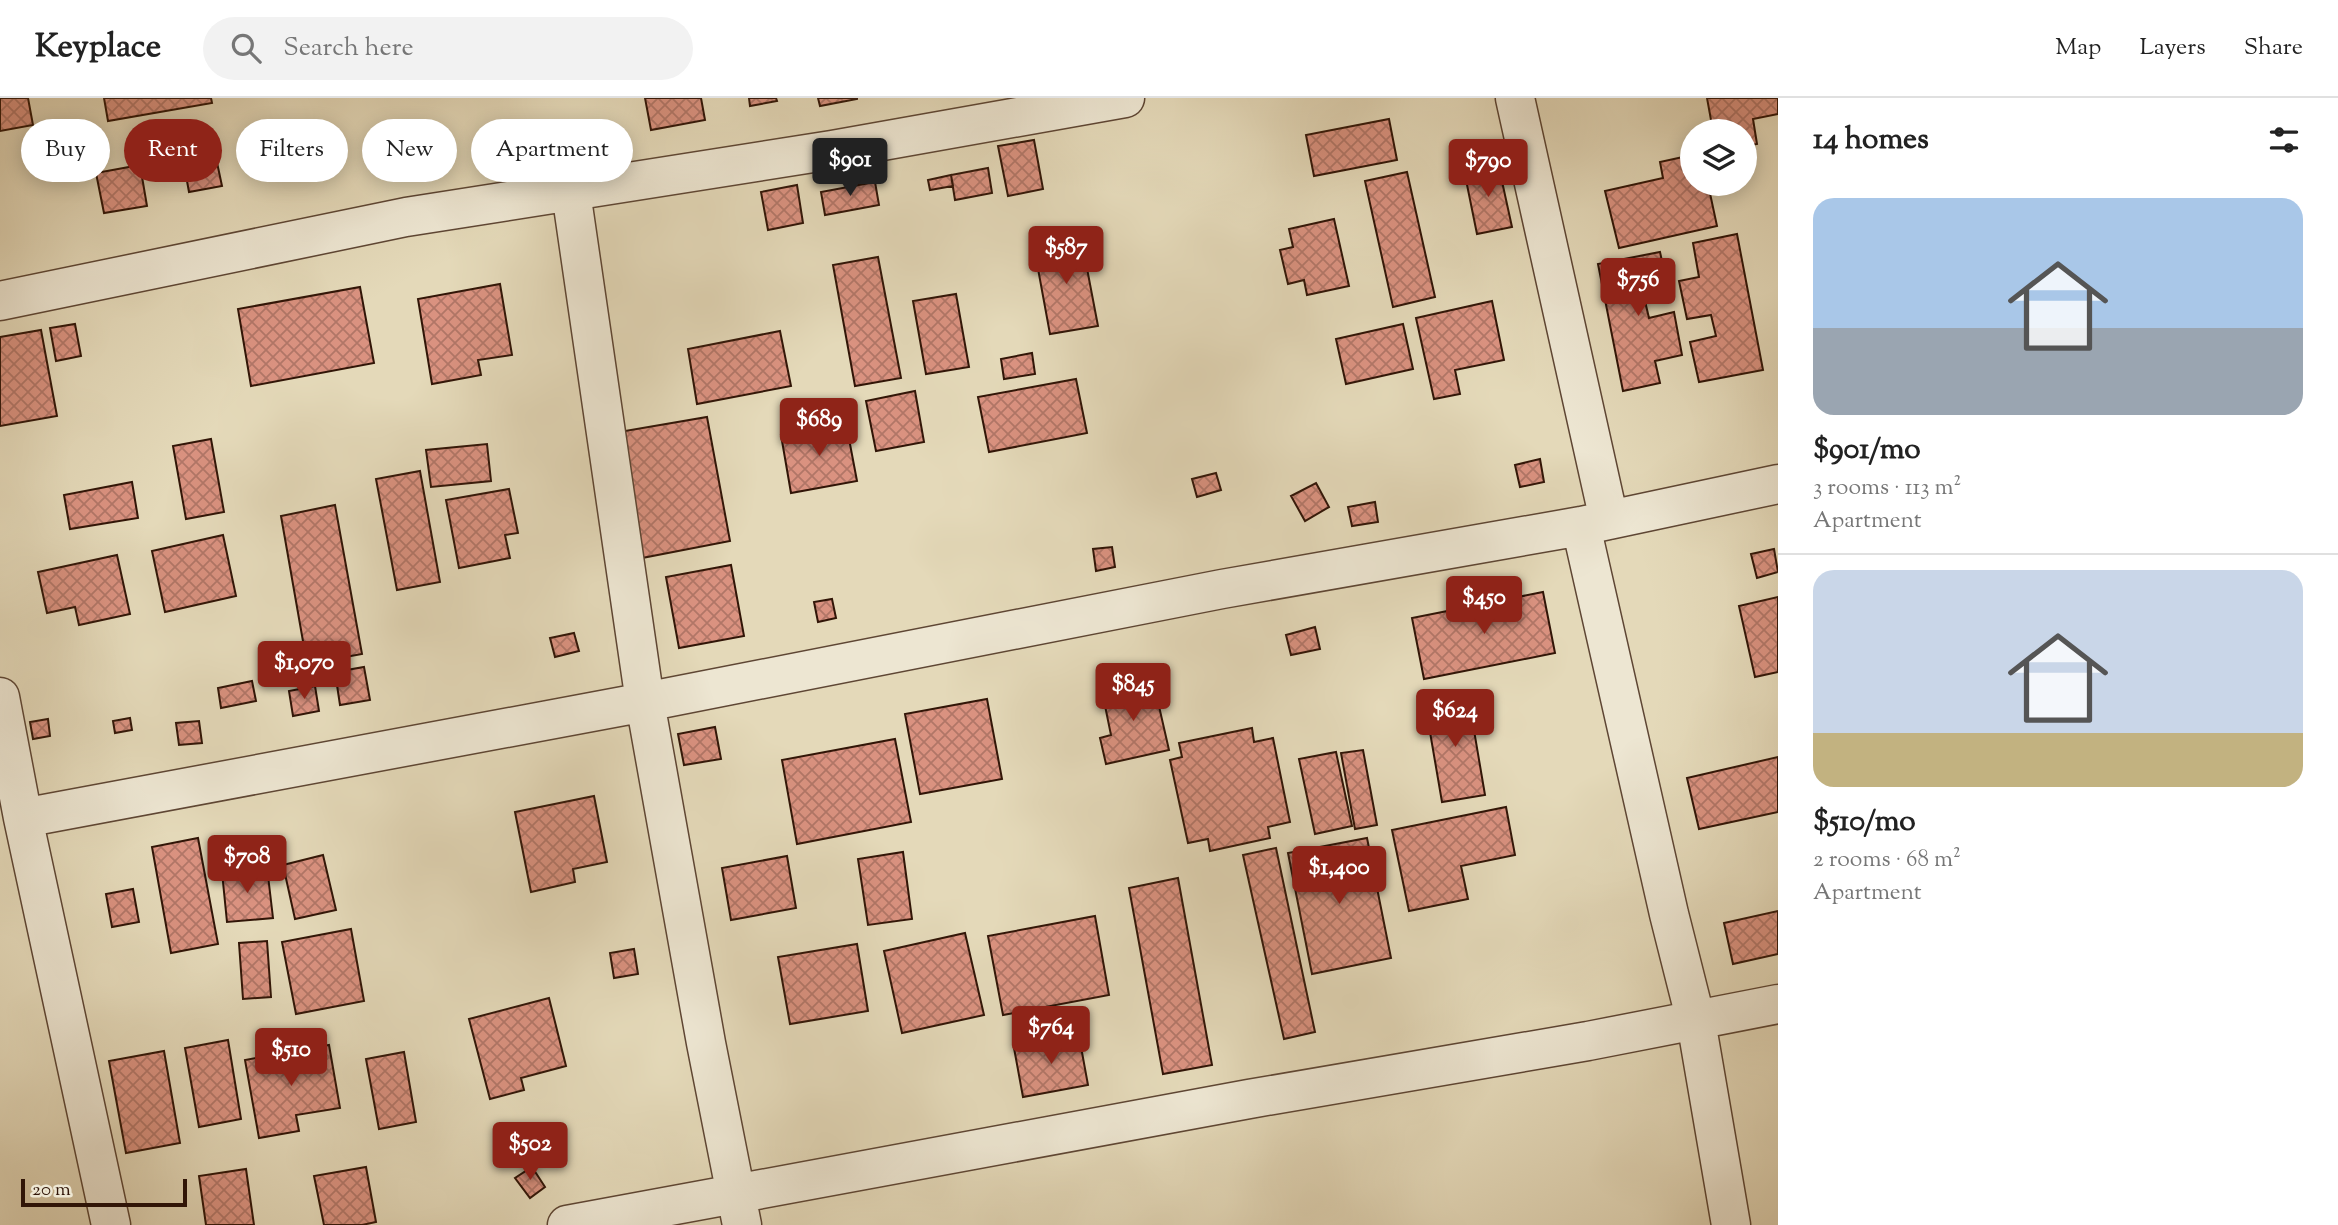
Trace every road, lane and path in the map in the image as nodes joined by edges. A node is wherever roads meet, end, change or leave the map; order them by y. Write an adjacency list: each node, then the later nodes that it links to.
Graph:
1 (1125, 98): 3 (street)
2 (1515, 98): 6 (street)
3 (571, 192): 4 (street); 8 (street)
4 (0, 300)
5 (1778, 484): 6 (street)
6 (1595, 523): 8 (street); 11 (street)
7 (0, 697): 9 (street)
8 (645, 702): 9 (street); 12 (street)
9 (14, 803): 13 (street)
10 (1778, 1004): 11 (street)
11 (1696, 1021): 12 (street); 15 (street)
12 (739, 1209): 14 (street)
13 (111, 1225)
14 (567, 1225)
15 (1731, 1225)

